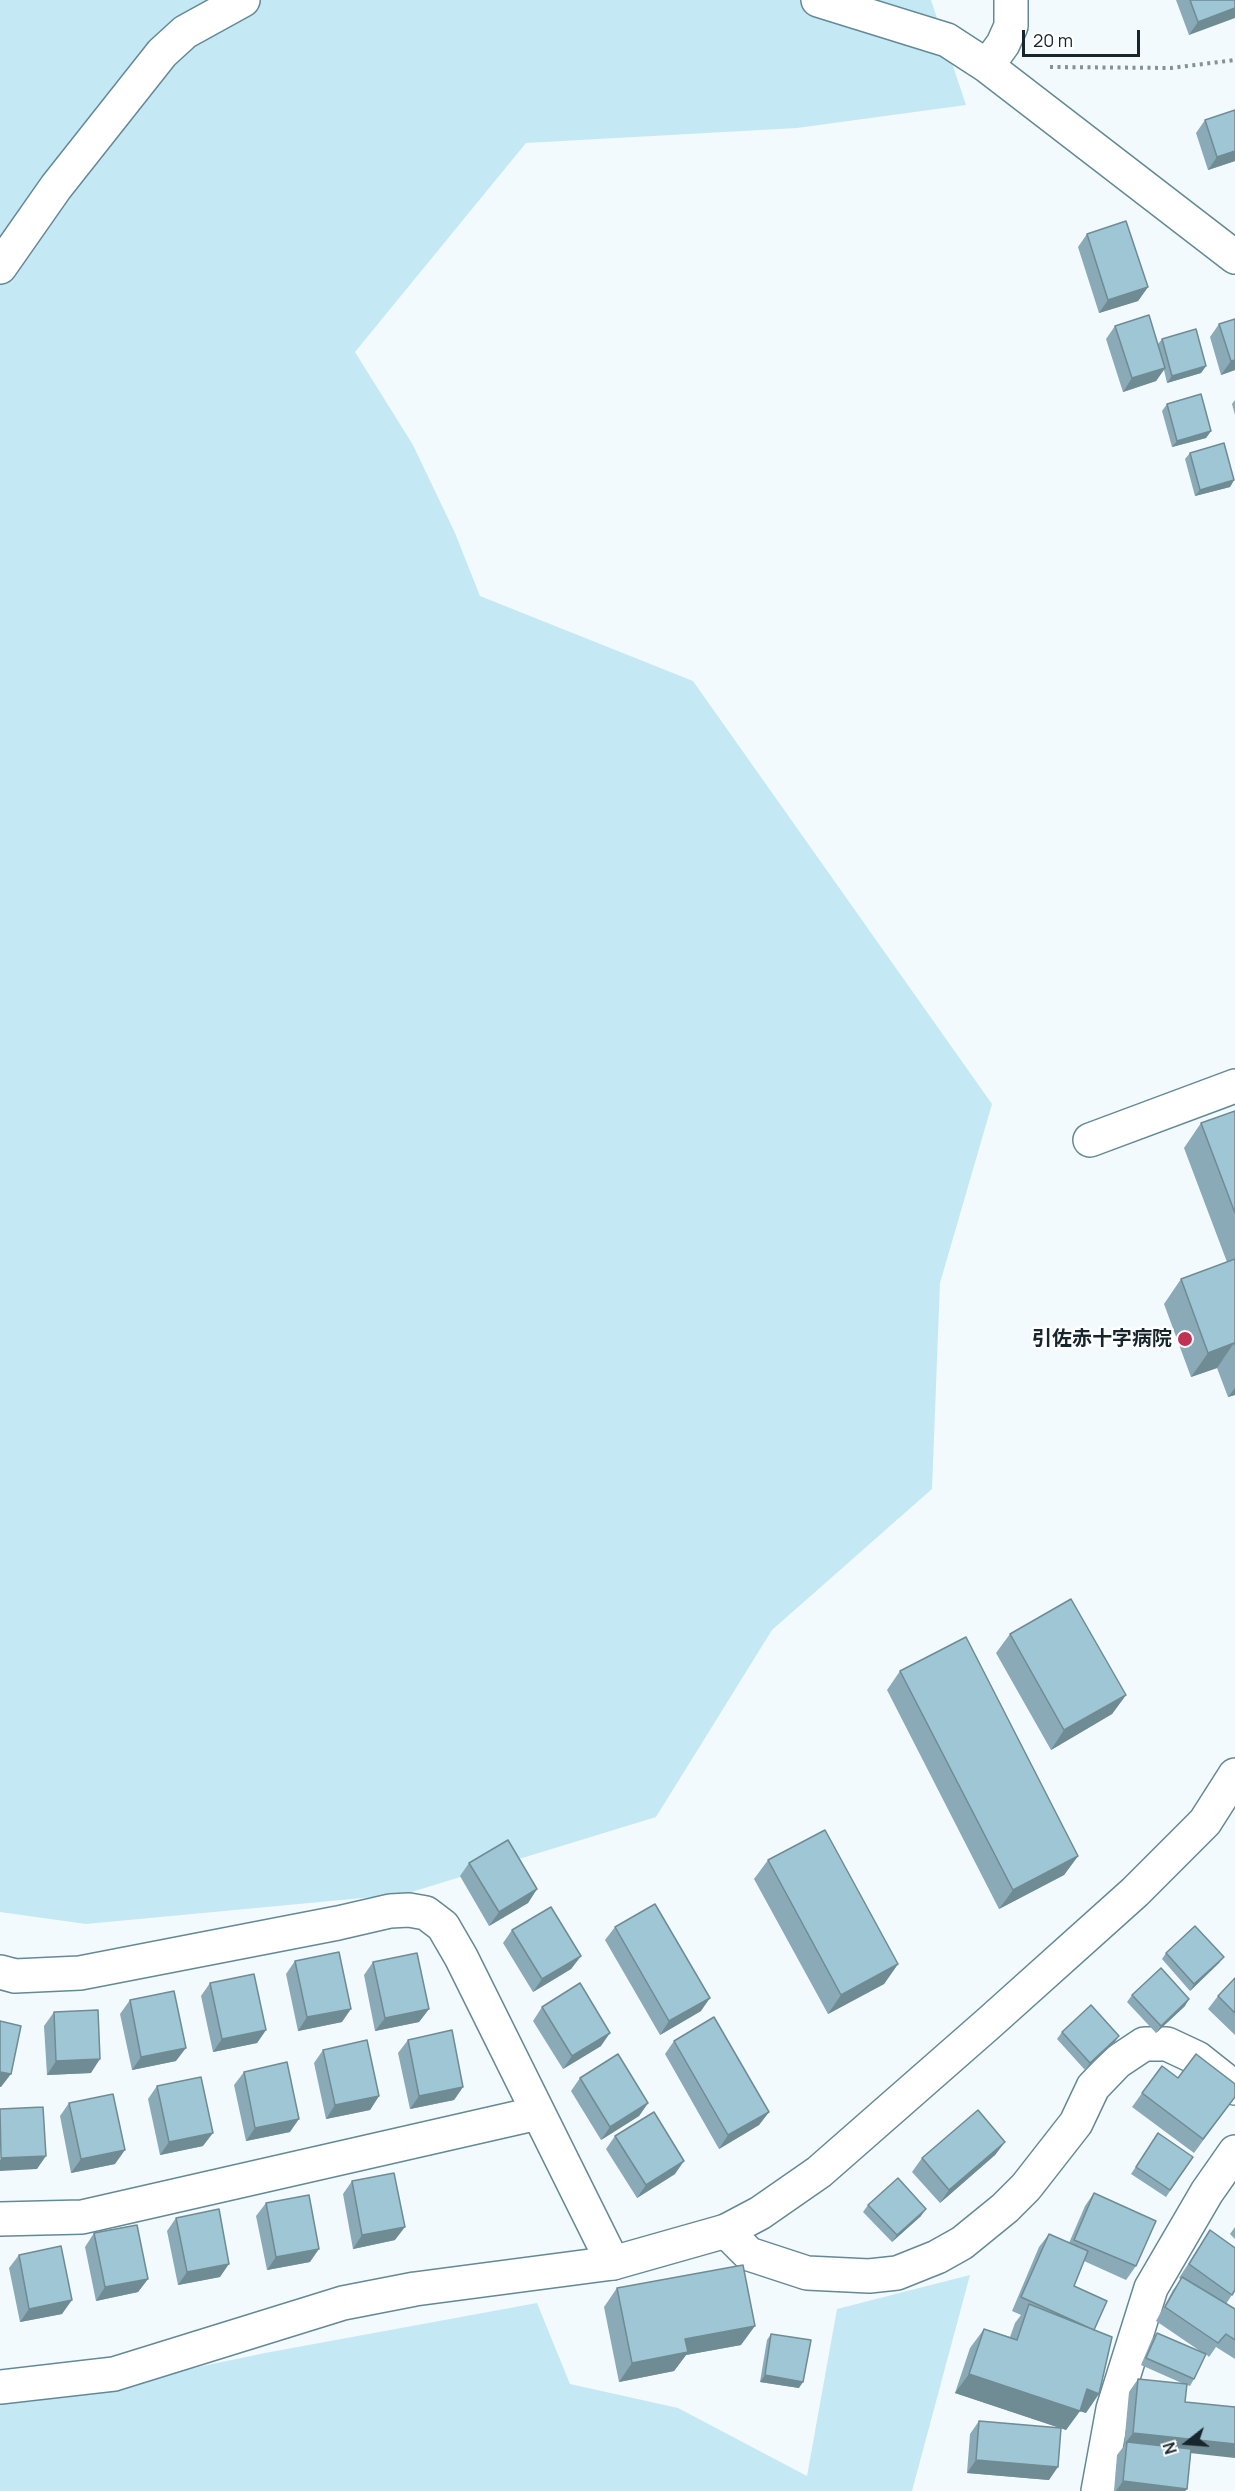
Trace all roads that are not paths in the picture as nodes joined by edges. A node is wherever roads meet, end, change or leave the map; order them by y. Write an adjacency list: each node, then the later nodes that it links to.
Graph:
1 (243, 0): 6 (street)
2 (818, 0): 4 (street)
3 (1011, 0): 4 (street)
4 (987, 66): 5 (street)
5 (1235, 258)
6 (0, 267)
7 (1235, 1086): 8 (street)
8 (1090, 1140)
9 (1235, 1775): 15 (street)
10 (0, 1972): 12 (street)
11 (1235, 2088): 15 (street)
12 (538, 2113): 14 (street); 16 (street)
13 (1235, 2152): 18 (street)
14 (0, 2219)
15 (726, 2231): 16 (street)
16 (613, 2263): 17 (street)
17 (0, 2387)
18 (1098, 2491)

